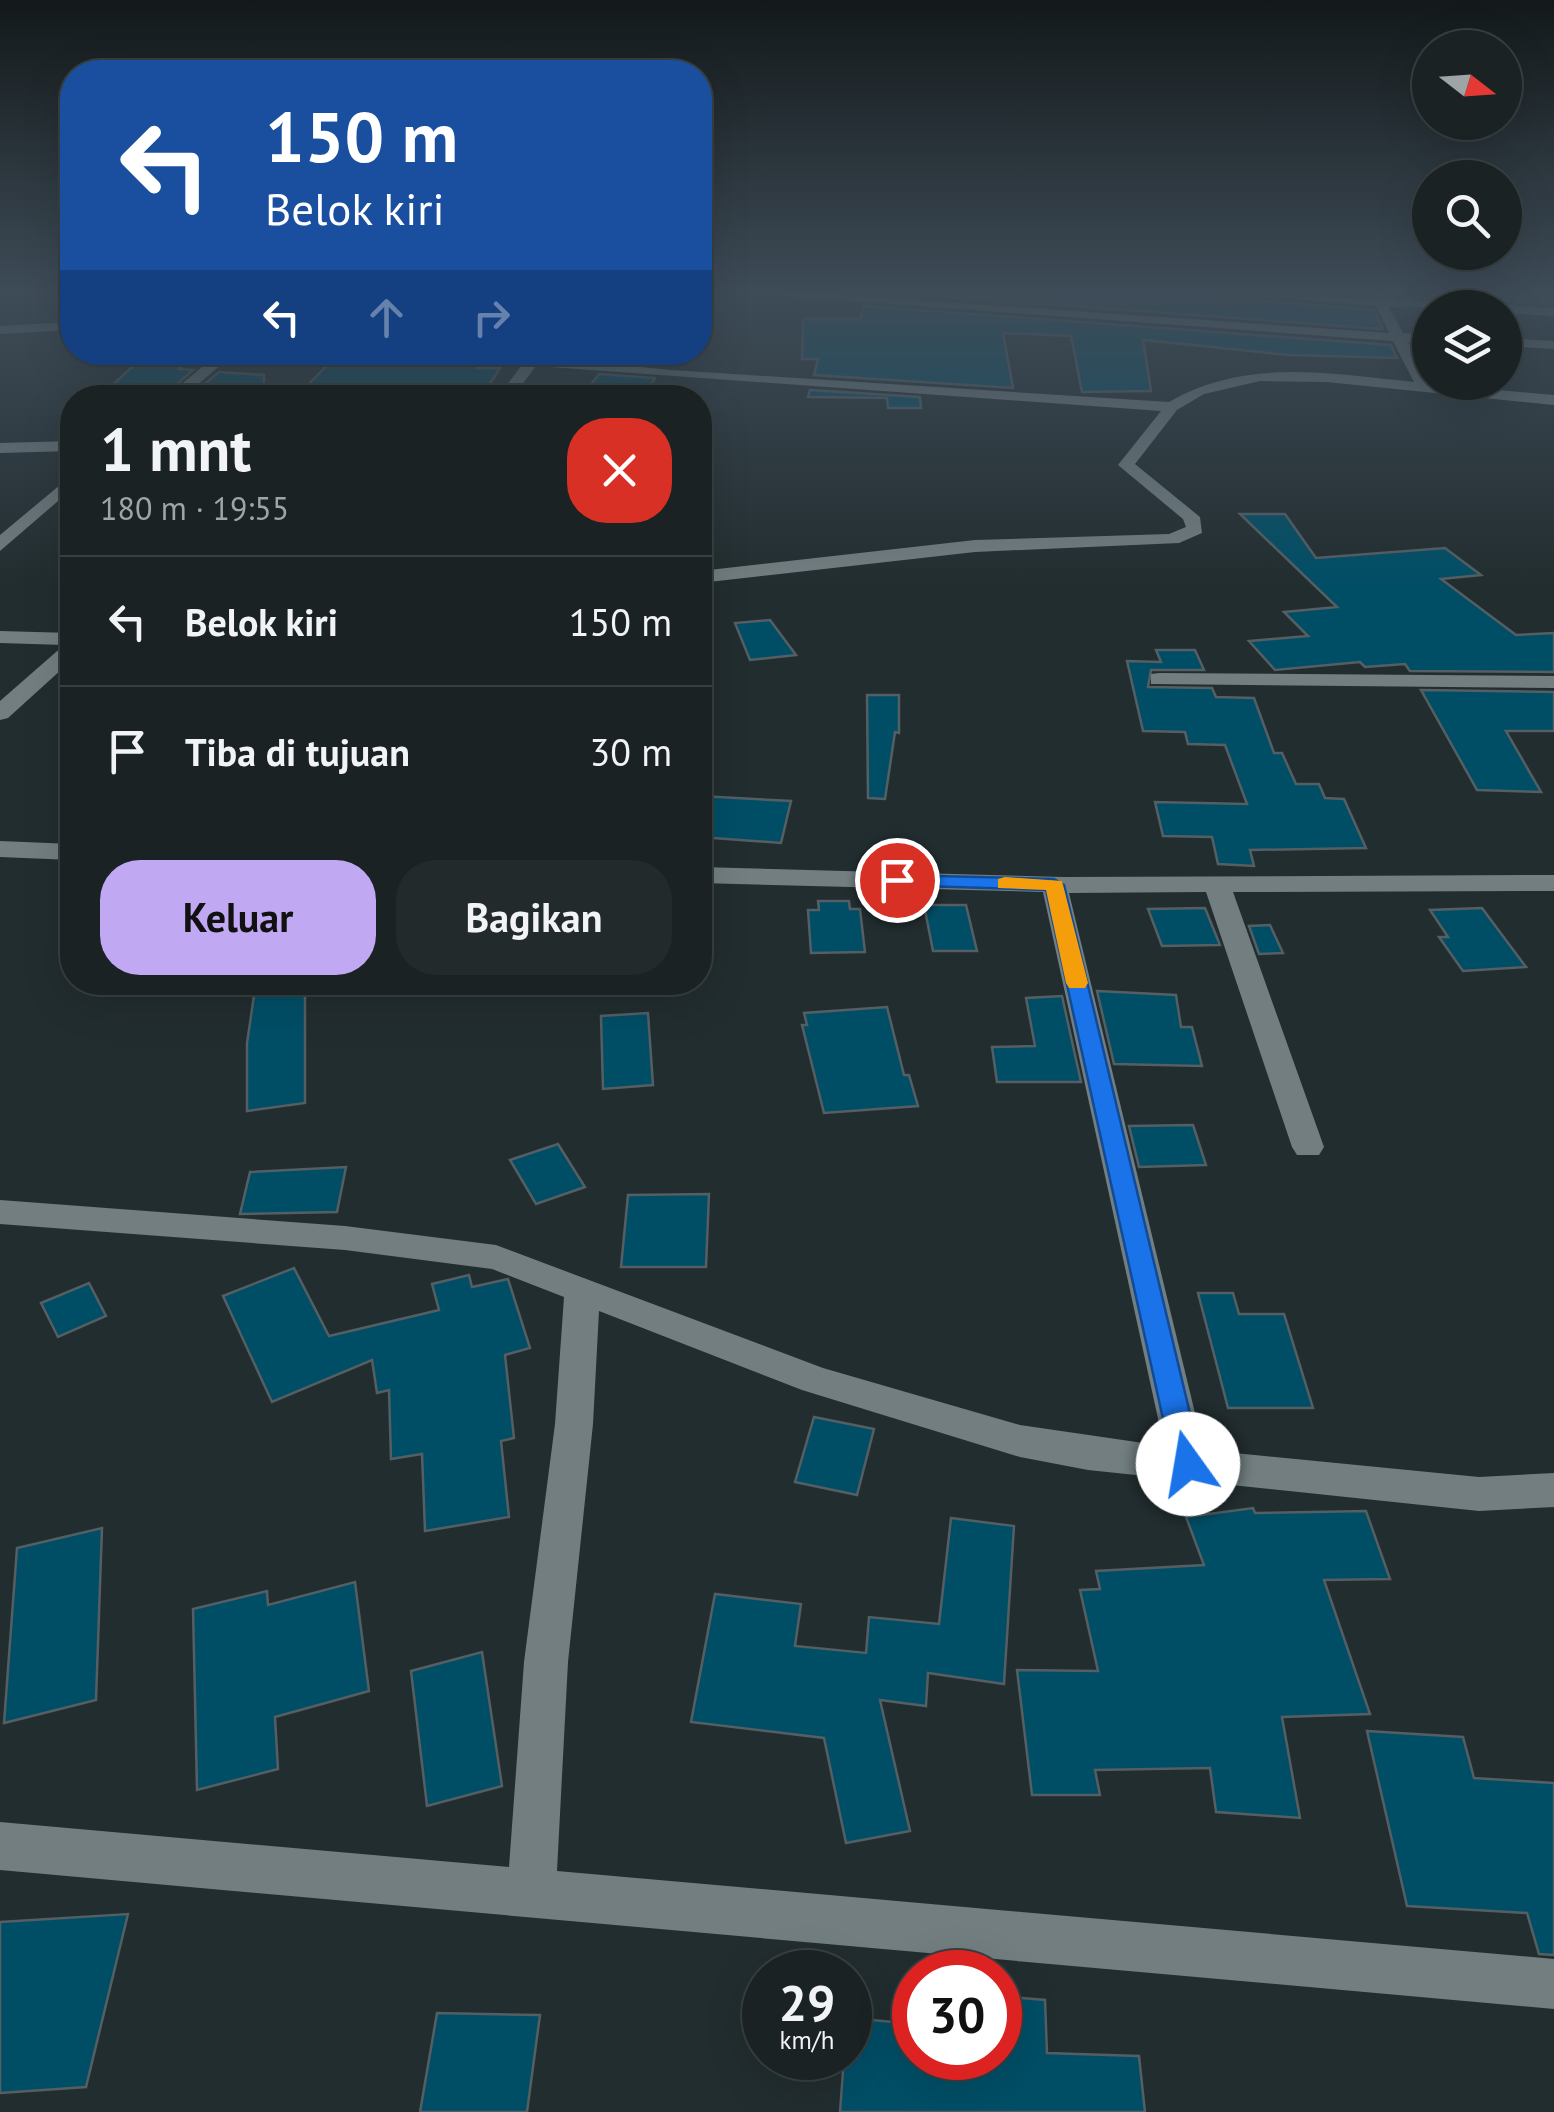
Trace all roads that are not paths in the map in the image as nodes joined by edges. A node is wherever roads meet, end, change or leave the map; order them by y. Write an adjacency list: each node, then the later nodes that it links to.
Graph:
1 (848, 390): 5 (street)
2 (1199, 390): 5 (street)
3 (1522, 397): 4 (street)
4 (1554, 400)
5 (1172, 407): 10 (street)
6 (60, 446): 7 (street)
7 (0, 448)
8 (60, 491): 9 (street)
9 (0, 545)
10 (712, 577)
11 (0, 636): 12 (street)
12 (60, 638)
13 (60, 660): 16 (street)
14 (1159, 679): 15 (street)
15 (1554, 682)
16 (0, 714)
17 (0, 849): 18 (street)
18 (60, 852)
19 (712, 875): 22 (street)
20 (1554, 883): 21 (street)
21 (1217, 884): 22 (street); 23 (street)
22 (1054, 885): 26 (street)
23 (1308, 1147)
24 (0, 1212): 25 (street)
25 (582, 1288): 26 (street); 29 (street)
26 (1188, 1464): 27 (street)
27 (1554, 1490)
28 (0, 1846): 29 (street)
29 (532, 1890): 30 (street)
30 (1554, 1984)

